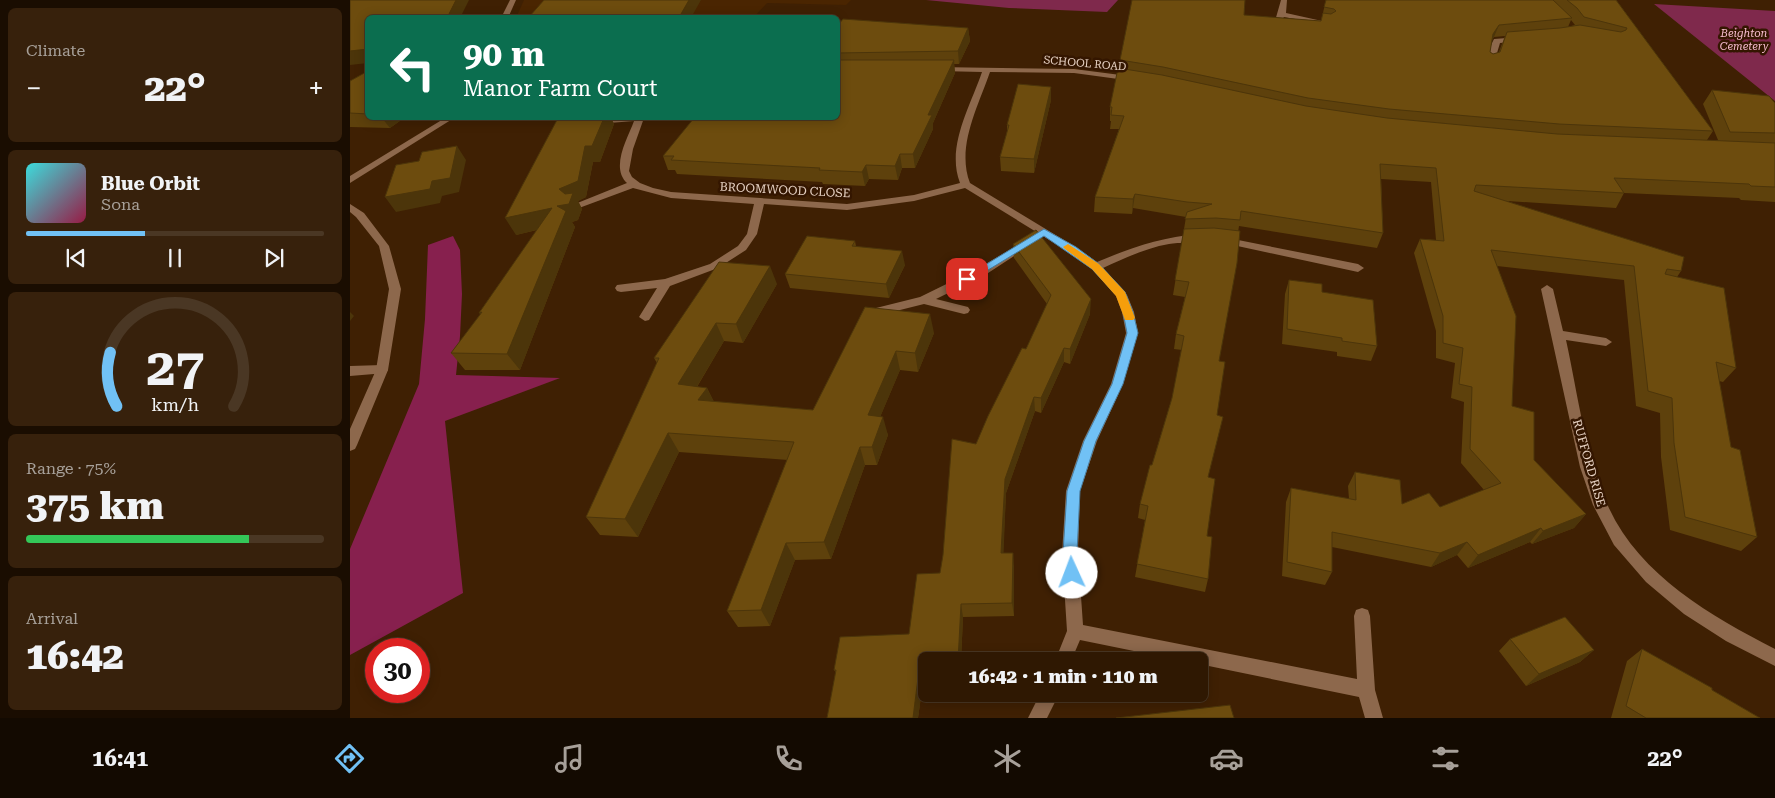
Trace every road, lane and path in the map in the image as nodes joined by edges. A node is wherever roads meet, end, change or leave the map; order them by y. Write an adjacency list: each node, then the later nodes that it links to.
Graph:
1 (513, 0): 4 (street)
2 (1284, 0): 3 (street)
3 (1282, 14): 5 (street); 6 (street)
4 (506, 15)
5 (1327, 23)
6 (1270, 24)
7 (1524, 39): 8 (street)
8 (1490, 63)
9 (929, 69): 10 (street, SCHOOL ROAD)
10 (987, 69): 11 (street, SCHOOL ROAD); 18 (street)
11 (1146, 82)
12 (447, 120): 16 (street)
13 (612, 120): 15 (street)
14 (637, 120): 17 (street)
15 (585, 122)
16 (350, 180)
17 (633, 184): 19 (street, BROOMWOOD CLOSE); 20 (street)
18 (966, 185): 19 (street, BROOMWOOD CLOSE); 22 (street)
19 (759, 202): 25 (street)
20 (575, 206)
21 (350, 207): 34 (street)
22 (1044, 232): 23 (street); 28 (street)
23 (1096, 267): 24 (street); 38 (street)
24 (1358, 268)
25 (666, 283): 26 (street); 31 (street)
26 (621, 288)
27 (1547, 289): 32 (street, RUFFORD RISE)
28 (924, 300): 29 (street); 30 (street)
29 (964, 310)
30 (880, 311)
31 (645, 317)
32 (1559, 335): 33 (street); 40 (street, RUFFORD RISE)
33 (1606, 342)
34 (382, 370): 35 (street); 36 (street)
35 (350, 371)
36 (350, 445)
37 (1362, 616): 41 (street)
38 (1075, 631): 39 (street); 41 (street)
39 (1067, 652)
40 (1775, 658)
41 (1366, 690): 44 (street)
42 (1046, 702): 43 (street)
43 (1037, 718)
44 (1374, 718)

